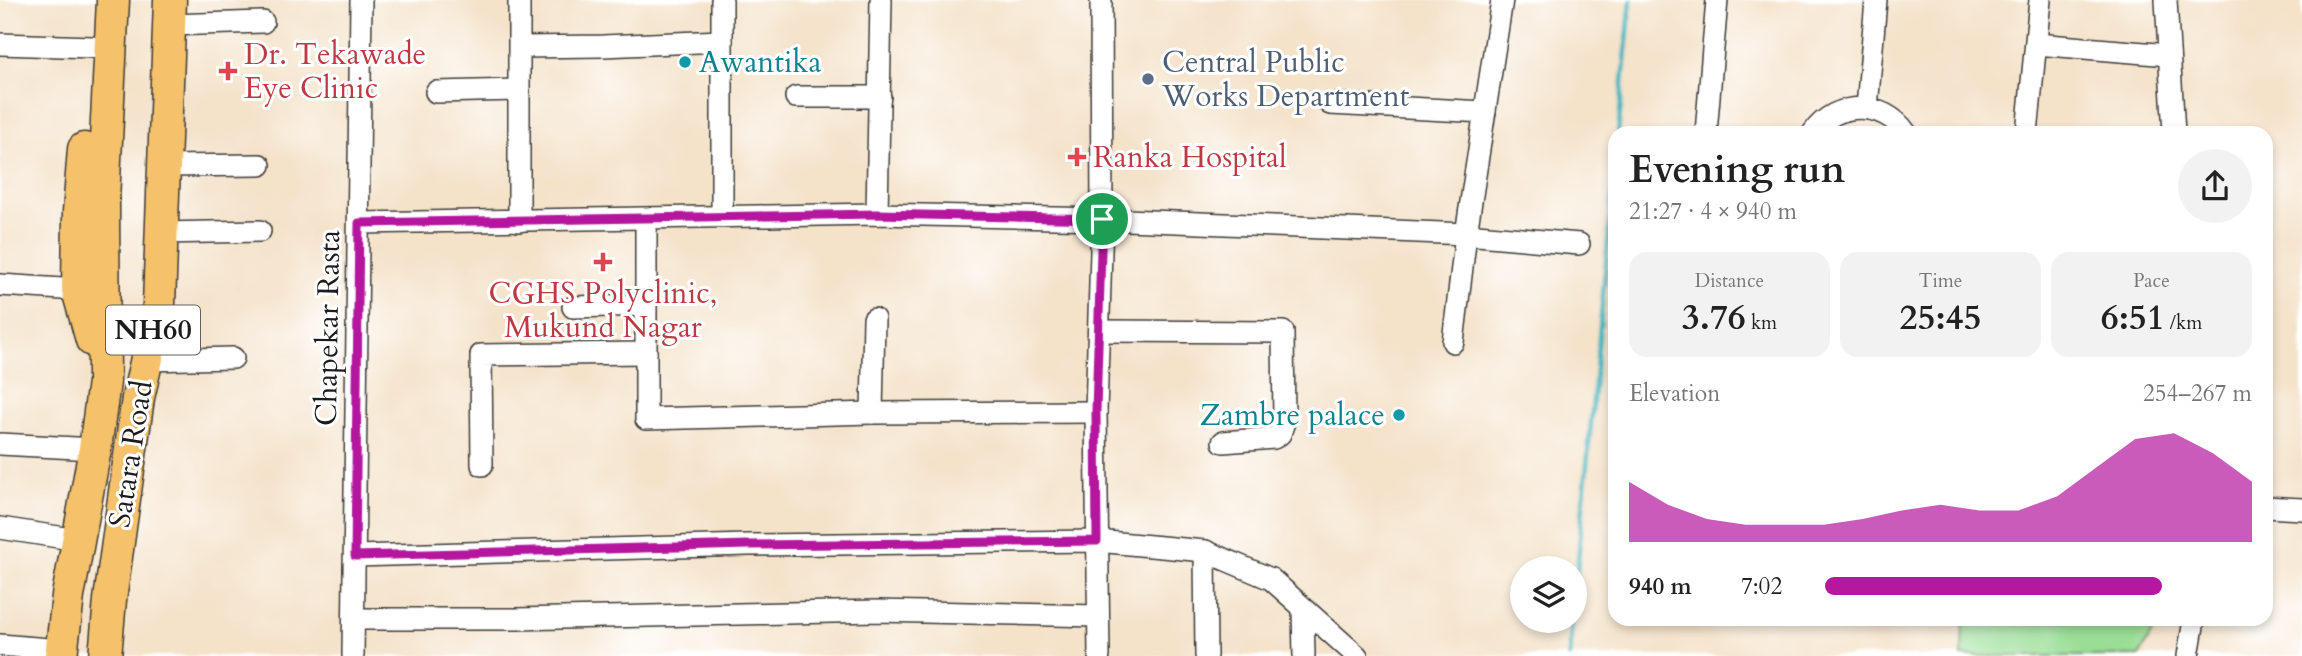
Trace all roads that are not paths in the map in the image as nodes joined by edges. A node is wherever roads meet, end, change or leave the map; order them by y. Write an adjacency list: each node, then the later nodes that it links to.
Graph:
1 (95, 0): 19 (highway)
2 (113, 0): 56 (highway, NH60)
3 (149, 0): 57 (highway)
4 (361, 0): 41 (street, Chapekar Rasta)
5 (519, 0): 20 (street)
6 (722, 0): 16 (street)
7 (881, 0): 25 (street)
8 (1101, 0): 39 (street)
9 (1502, 0): 28 (street)
10 (1717, 0): 29 (street)
11 (1876, 0): 27 (street)
12 (2040, 0): 18 (street)
13 (2166, 0): 21 (street)
14 (170, 13): 15 (street); 35 (highway, Satara Road / NH60)
15 (262, 22)
16 (722, 41): 20 (street); 37 (street)
17 (0, 44): 19 (street)
18 (2035, 44): 21 (street); 32 (street)
19 (93, 47): 47 (highway)
20 (520, 47): 22 (street)
21 (2169, 55): 33 (street)
22 (519, 90): 23 (street); 40 (street)
23 (436, 92)
24 (796, 97): 25 (street)
25 (880, 97): 36 (street)
26 (1330, 104): 28 (street)
27 (1867, 108): 30 (street); 31 (street)
28 (1485, 112): 44 (street)
29 (1707, 126)
30 (1819, 126)
31 (1899, 126)
32 (2028, 126)
33 (2174, 126)
34 (260, 165): 35 (street)
35 (164, 166): 43 (highway, Satara Road / NH60)
36 (877, 214): 37 (street); 39 (street)
37 (722, 216): 38 (street)
38 (646, 219): 40 (street); 48 (street)
39 (1102, 219): 44 (street); 51 (street)
40 (519, 221): 41 (street)
41 (359, 223): 70 (street, Chapekar Rasta)
42 (260, 231): 43 (street)
43 (161, 233): 55 (highway, Satara Road / NH60)
44 (1466, 234): 45 (street); 52 (street)
45 (1578, 244)
46 (0, 285): 47 (street)
47 (78, 290): 56 (highway)
48 (646, 305): 49 (street); 53 (street)
49 (573, 307)
50 (874, 319): 59 (street)
51 (1099, 331): 58 (street); 60 (street)
52 (1453, 342)
53 (646, 353): 59 (street); 63 (street)
54 (233, 358): 55 (street)
55 (146, 360): 57 (highway, Satara Road / NH60)
56 (104, 382): 62 (highway, Satara Road / NH60)
57 (138, 398): 77 (highway, Satara Road / NH60)
58 (1096, 411): 59 (street); 68 (street)
59 (872, 413)
60 (1223, 442)
61 (0, 443): 62 (street)
62 (95, 449): 67 (highway, Satara Road / NH60)
63 (482, 465)
64 (2273, 508): 65 (street)
65 (2302, 509)
66 (0, 528): 67 (street)
67 (78, 540): 76 (highway, Satara Road / NH60)
68 (1097, 541): 69 (street); 70 (street); 72 (street)
69 (1205, 551): 71 (street); 80 (street)
70 (355, 556): 73 (street, Chapekar Rasta)
71 (1303, 608): 81 (street); 82 (street)
72 (1098, 616): 73 (street); 79 (street)
73 (354, 619): 78 (street, Chapekar Rasta)
74 (2193, 626): 83 (street)
75 (0, 645): 76 (street)
76 (61, 653)
77 (105, 656)
78 (353, 656)
79 (1099, 656)
80 (1206, 656)
81 (1304, 656)
82 (1357, 656)
83 (2188, 656)

